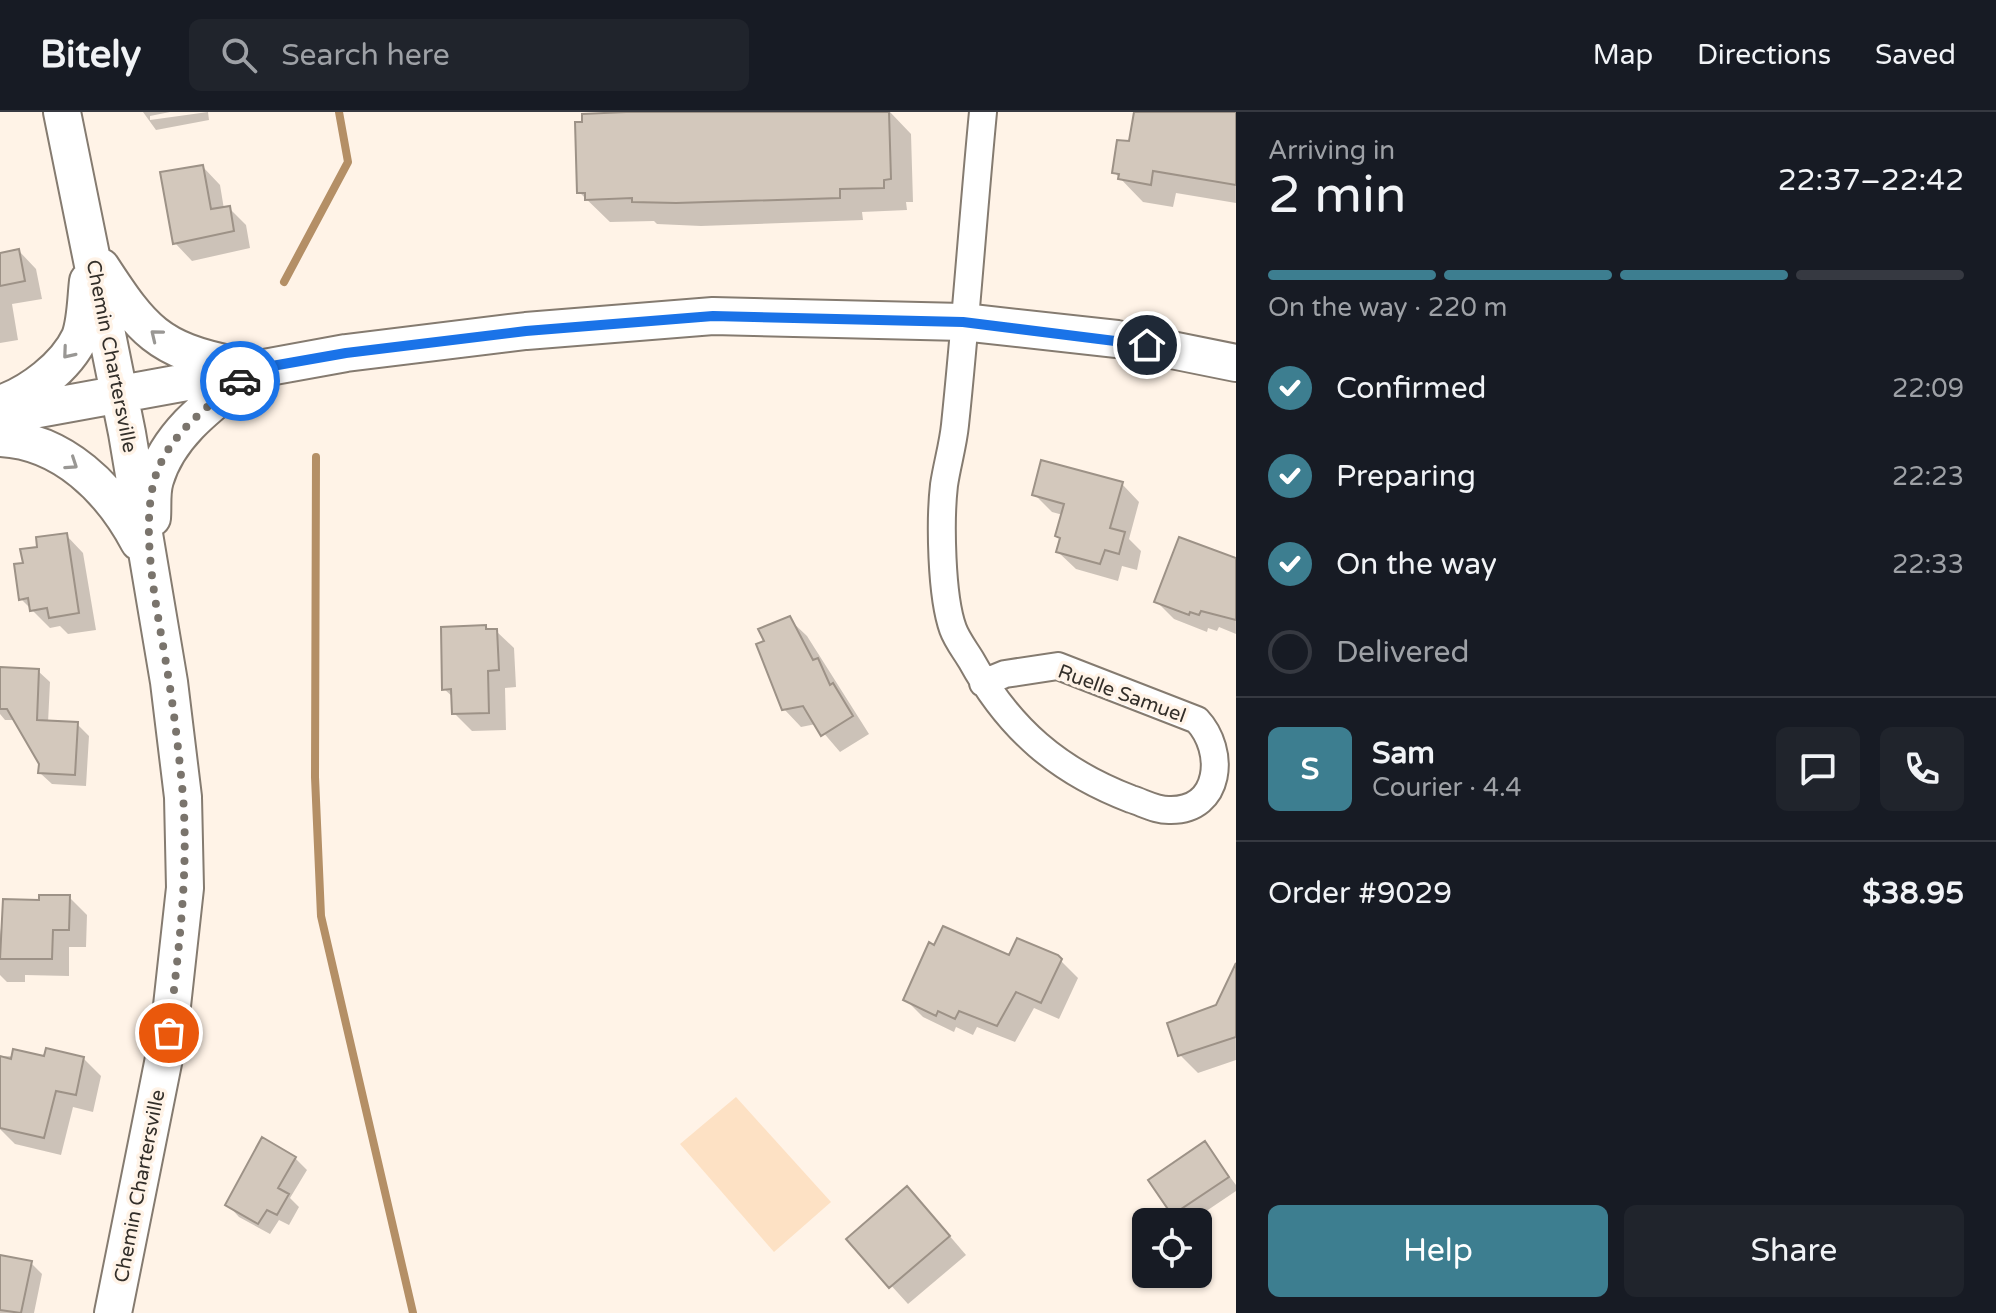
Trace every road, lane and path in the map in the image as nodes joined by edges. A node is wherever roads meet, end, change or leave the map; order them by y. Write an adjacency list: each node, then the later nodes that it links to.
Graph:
1 (62, 112): 3 (main road, Chemin Chartersville)
2 (983, 112): 4 (street, Ruelle Samuel)
3 (92, 252): 6 (main road, one-way to 3); 7 (main road, Chemin Chartersville); 8 (main road, one-way to 8)
4 (963, 322): 5 (main road); 6 (main road); 12 (street, Ruelle Samuel)
5 (1236, 363)
6 (255, 369): 7 (main road); 11 (main road)
7 (120, 393): 9 (main road); 11 (main road, Chemin Chartersville)
8 (0, 404)
9 (0, 416)
10 (0, 438): 11 (main road, one-way to 11)
11 (149, 561): 13 (main road, Chemin Chartersville)
12 (983, 683): 12 (street, Ruelle Samuel)
13 (113, 1313)

